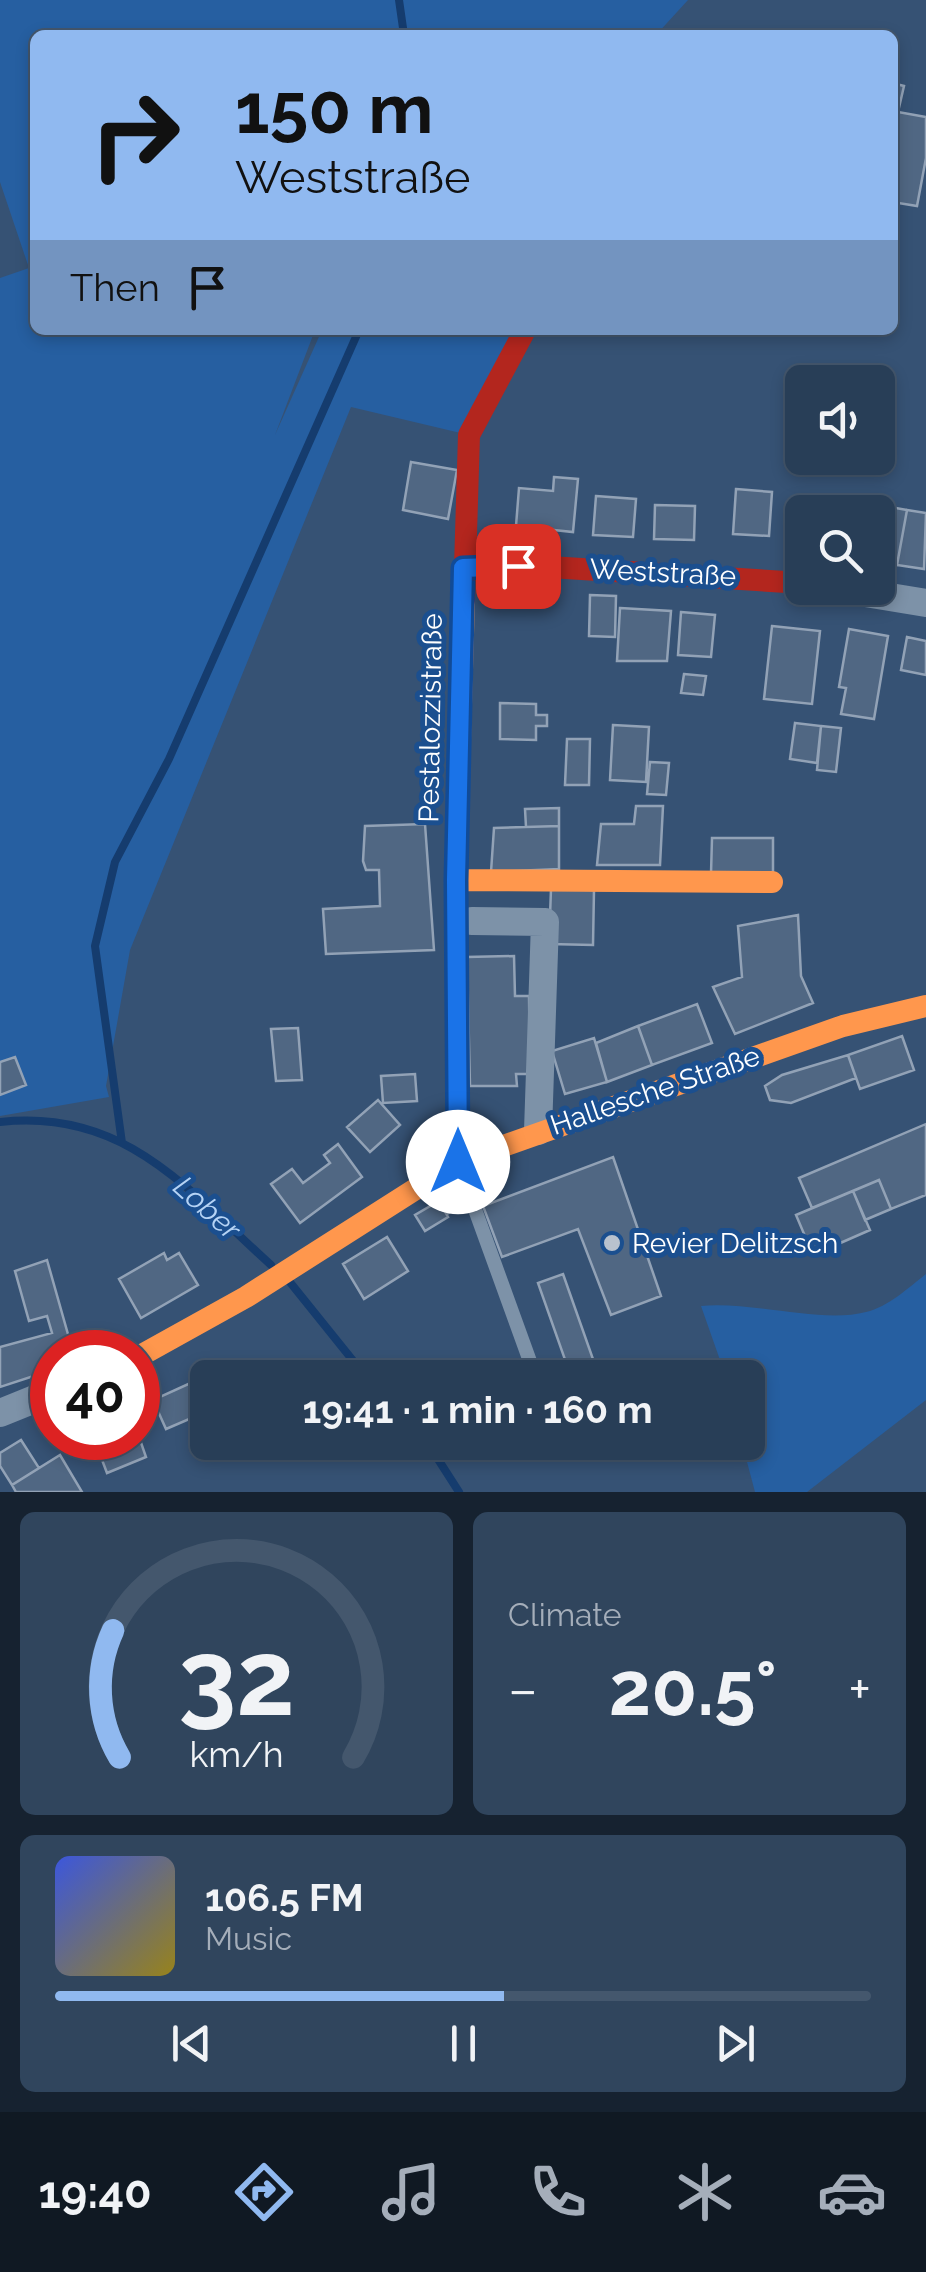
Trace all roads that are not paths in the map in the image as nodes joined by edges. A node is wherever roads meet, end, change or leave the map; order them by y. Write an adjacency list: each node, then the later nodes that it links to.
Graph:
1 (522, 335): 2 (street, Pestalozzistraße)
2 (463, 568): 3 (street, Weststraße); 6 (street, Pestalozzistraße)
3 (785, 582)
4 (895, 598): 5 (street)
5 (926, 603)
6 (456, 880): 7 (street); 11 (street, Pestalozzistraße)
7 (772, 882)
8 (472, 921): 10 (street)
9 (926, 1006): 10 (street, Hallesche Straße)
10 (538, 1131): 11 (street, Hallesche Straße)
11 (458, 1162): 12 (street, Hallesche Straße); 13 (lane)
12 (160, 1344)
13 (530, 1360)
14 (30, 1401): 15 (street)
15 (0, 1414)

